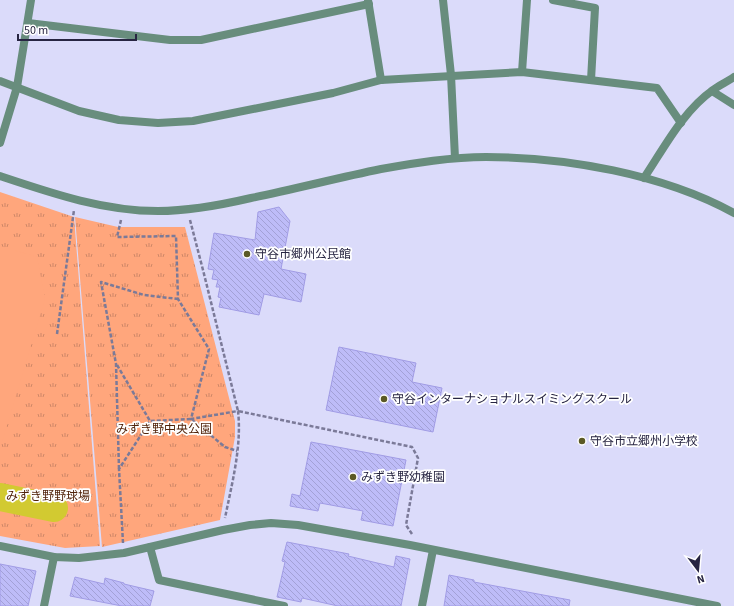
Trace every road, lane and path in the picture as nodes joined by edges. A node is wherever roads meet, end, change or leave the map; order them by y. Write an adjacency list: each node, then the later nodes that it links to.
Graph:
1 (31, 0): 6 (street)
2 (444, 0): 8 (street)
3 (527, 0): 7 (street)
4 (553, 0): 11 (street)
5 (368, 2): 6 (street); 10 (street)
6 (28, 23): 13 (street)
7 (522, 72): 8 (street); 11 (street)
8 (451, 75): 10 (street); 18 (street)
9 (734, 77): 14 (street)
10 (381, 80): 13 (street)
11 (591, 80): 16 (street)
12 (0, 81): 13 (street)
13 (17, 87): 17 (street)
14 (712, 91): 15 (street); 16 (street)
15 (734, 105)
16 (681, 123): 20 (street)
17 (0, 143)
18 (455, 158): 20 (street); 23 (street)
19 (0, 176): 21 (street)
20 (644, 178): 24 (street)
21 (76, 199): 22 (street); 26 (path)
22 (123, 208): 23 (street); 25 (path)
23 (187, 210): 28 (path)
24 (734, 213)
25 (178, 299): 27 (path); 29 (path)
26 (57, 334)
27 (116, 364): 30 (path); 32 (path)
28 (238, 411): 29 (path); 31 (path); 34 (path)
29 (191, 419): 30 (path); 31 (path)
30 (150, 421): 32 (path)
31 (237, 451): 33 (path)
32 (119, 469): 38 (path)
33 (223, 530): 36 (street); 37 (street)
34 (412, 534)
35 (0, 546): 39 (street)
36 (150, 547): 38 (street); 41 (street)
37 (433, 550): 42 (street); 43 (street)
38 (124, 553): 39 (street)
39 (54, 557): 40 (street)
40 (44, 606)
41 (284, 606)
42 (422, 606)
43 (718, 606)

